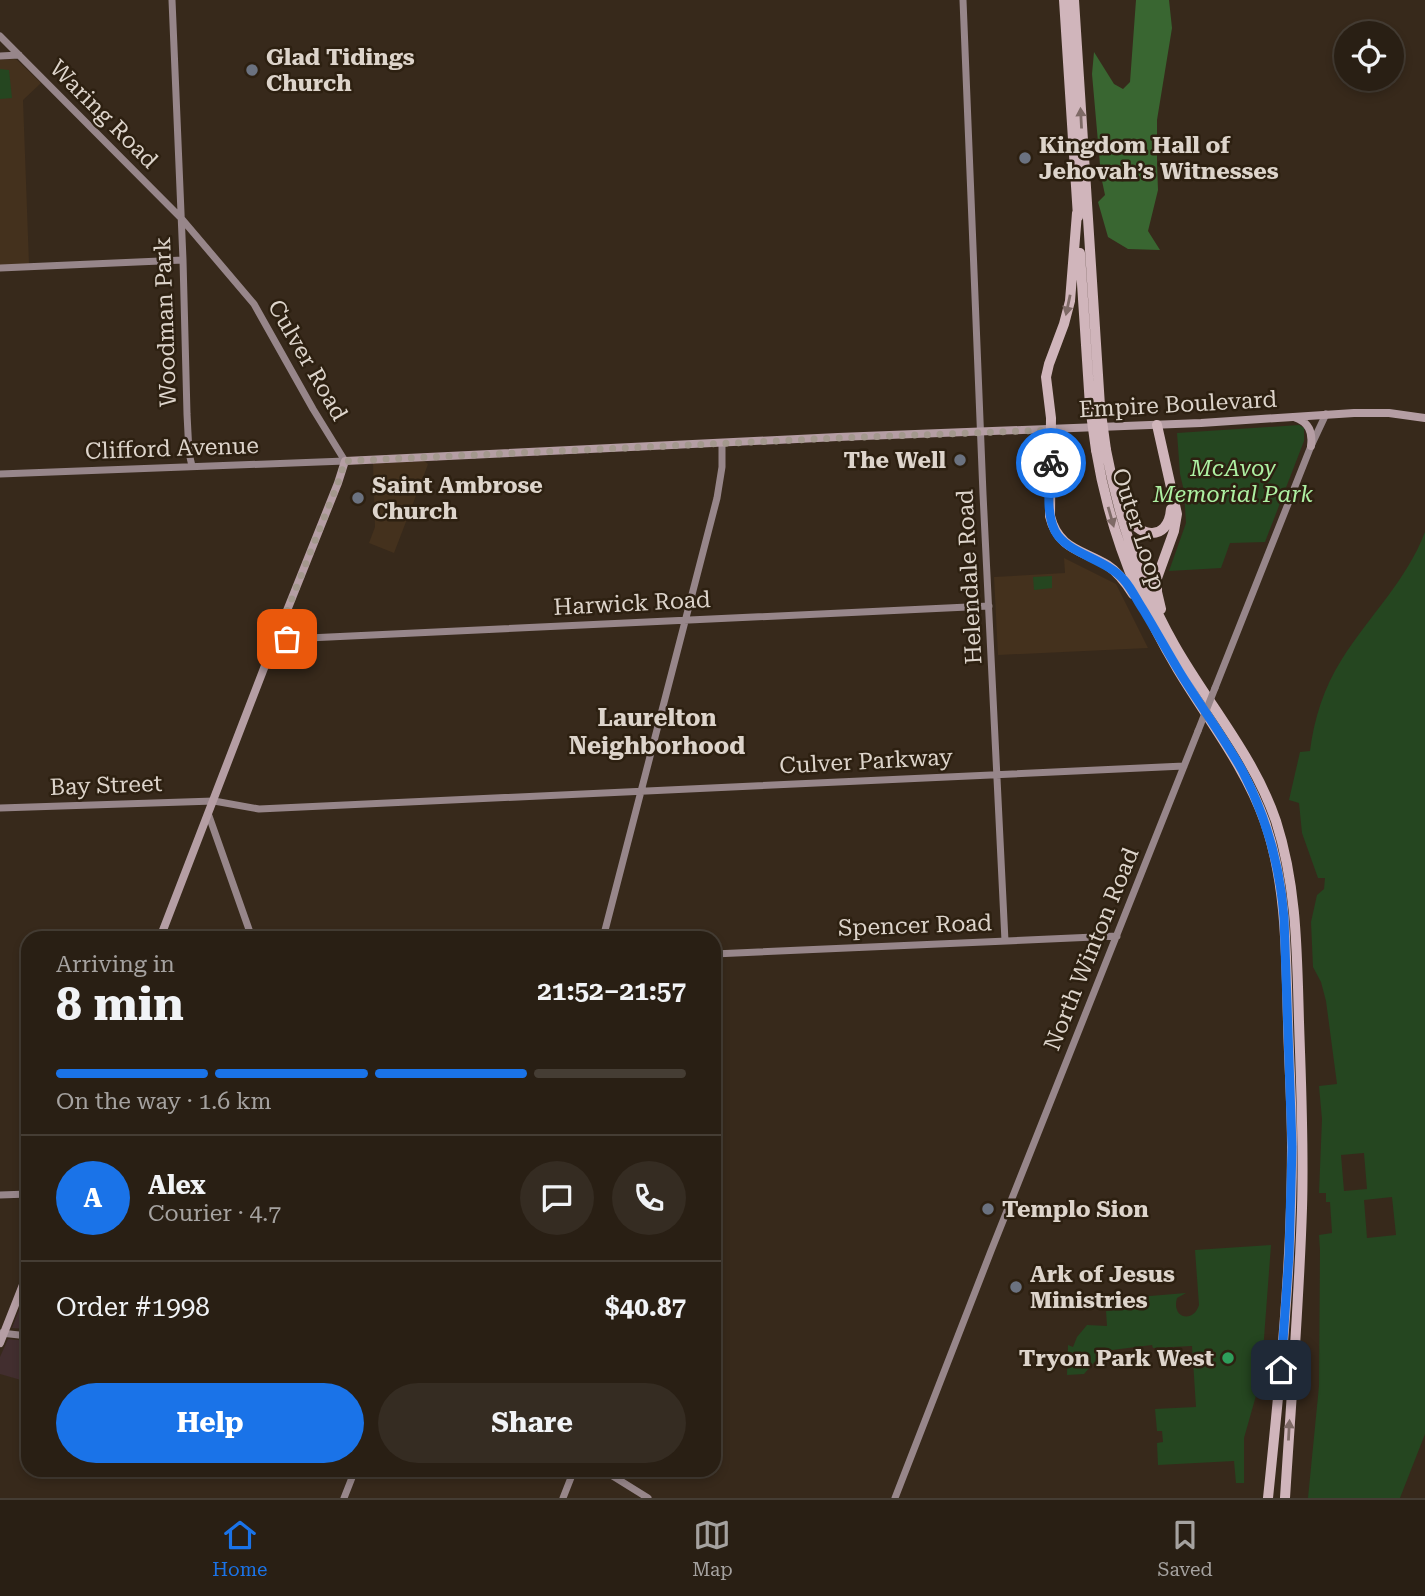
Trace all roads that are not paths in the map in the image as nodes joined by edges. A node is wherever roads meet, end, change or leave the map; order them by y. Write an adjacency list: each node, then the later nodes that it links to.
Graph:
1 (172, 0): 9 (street)
2 (963, 0): 18 (street, Helendale Road)
3 (1063, 0): 8 (highway, Outer Loop)
4 (1074, 0): 12 (highway, Outer Loop, one-way to 4)
5 (0, 36): 6 (street, Waring Road)
6 (19, 55): 7 (street); 9 (street, Waring Road)
7 (0, 56)
8 (1077, 213): 12 (highway, Outer Loop); 17 (highway, one-way to 17)
9 (181, 218): 10 (street, Woodman Park); 22 (street, Culver Road)
10 (183, 261): 11 (street); 23 (street, Woodman Park)
11 (0, 268)
12 (1095, 406): 21 (highway, Outer Loop, bridge)
13 (1326, 414): 14 (main road, Empire Boulevard); 15 (main road, Empire Boulevard); 20 (street, North Winton Road)
14 (1292, 417): 16 (main road, Empire Boulevard); 20 (main road)
15 (1425, 418)
16 (1157, 425): 17 (main road, Empire Boulevard); 25 (highway)
17 (1051, 430): 18 (main road, Empire Boulevard); 29 (highway)
18 (981, 432): 19 (main road, Empire Boulevard); 26 (street, Helendale Road)
19 (722, 443): 22 (main road, Empire Boulevard); 27 (street)
20 (1311, 446): 31 (street, North Winton Road, bridge)
21 (1101, 450): 25 (highway); 29 (highway, Outer Loop, one-way to 29); 30 (highway, Outer Loop)
22 (345, 461): 23 (street, Clifford Avenue); 28 (main road)
23 (192, 466): 24 (street, Clifford Avenue)
24 (0, 474)
25 (1170, 480): 30 (highway)
26 (989, 606): 27 (street, Harwick Road); 32 (street, Helendale Road)
27 (686, 620): 28 (street, Harwick Road); 33 (street)
28 (277, 636): 34 (main road)
29 (1166, 649): 56 (highway, Outer Loop)
30 (1178, 652): 57 (highway, Outer Loop, one-way to 30)
31 (1184, 766): 32 (street, Culver Parkway); 40 (street, North Winton Road)
32 (998, 774): 33 (street, Culver Parkway); 41 (street, Helendale Road)
33 (641, 790): 34 (street, Culver Parkway); 39 (street)
34 (214, 801): 35 (street, Bay Street); 36 (main road)
35 (0, 808)
36 (209, 817): 37 (main road); 38 (street)
37 (163, 931)
38 (250, 931)
39 (605, 931)
40 (1117, 936): 41 (street, Spencer Road); 55 (street, North Winton Road)
41 (1005, 942): 42 (street, Spencer Road)
42 (721, 954)
43 (21, 1194): 44 (street)
44 (0, 1195)
45 (21, 1288): 46 (main road)
46 (2, 1333): 47 (street); 48 (main road)
47 (21, 1335)
48 (0, 1343)
49 (352, 1477): 52 (street)
50 (571, 1477): 53 (street)
51 (614, 1477): 54 (street)
52 (344, 1498)
53 (563, 1498)
54 (648, 1498)
55 (895, 1498)
56 (1268, 1498)
57 (1285, 1498)

